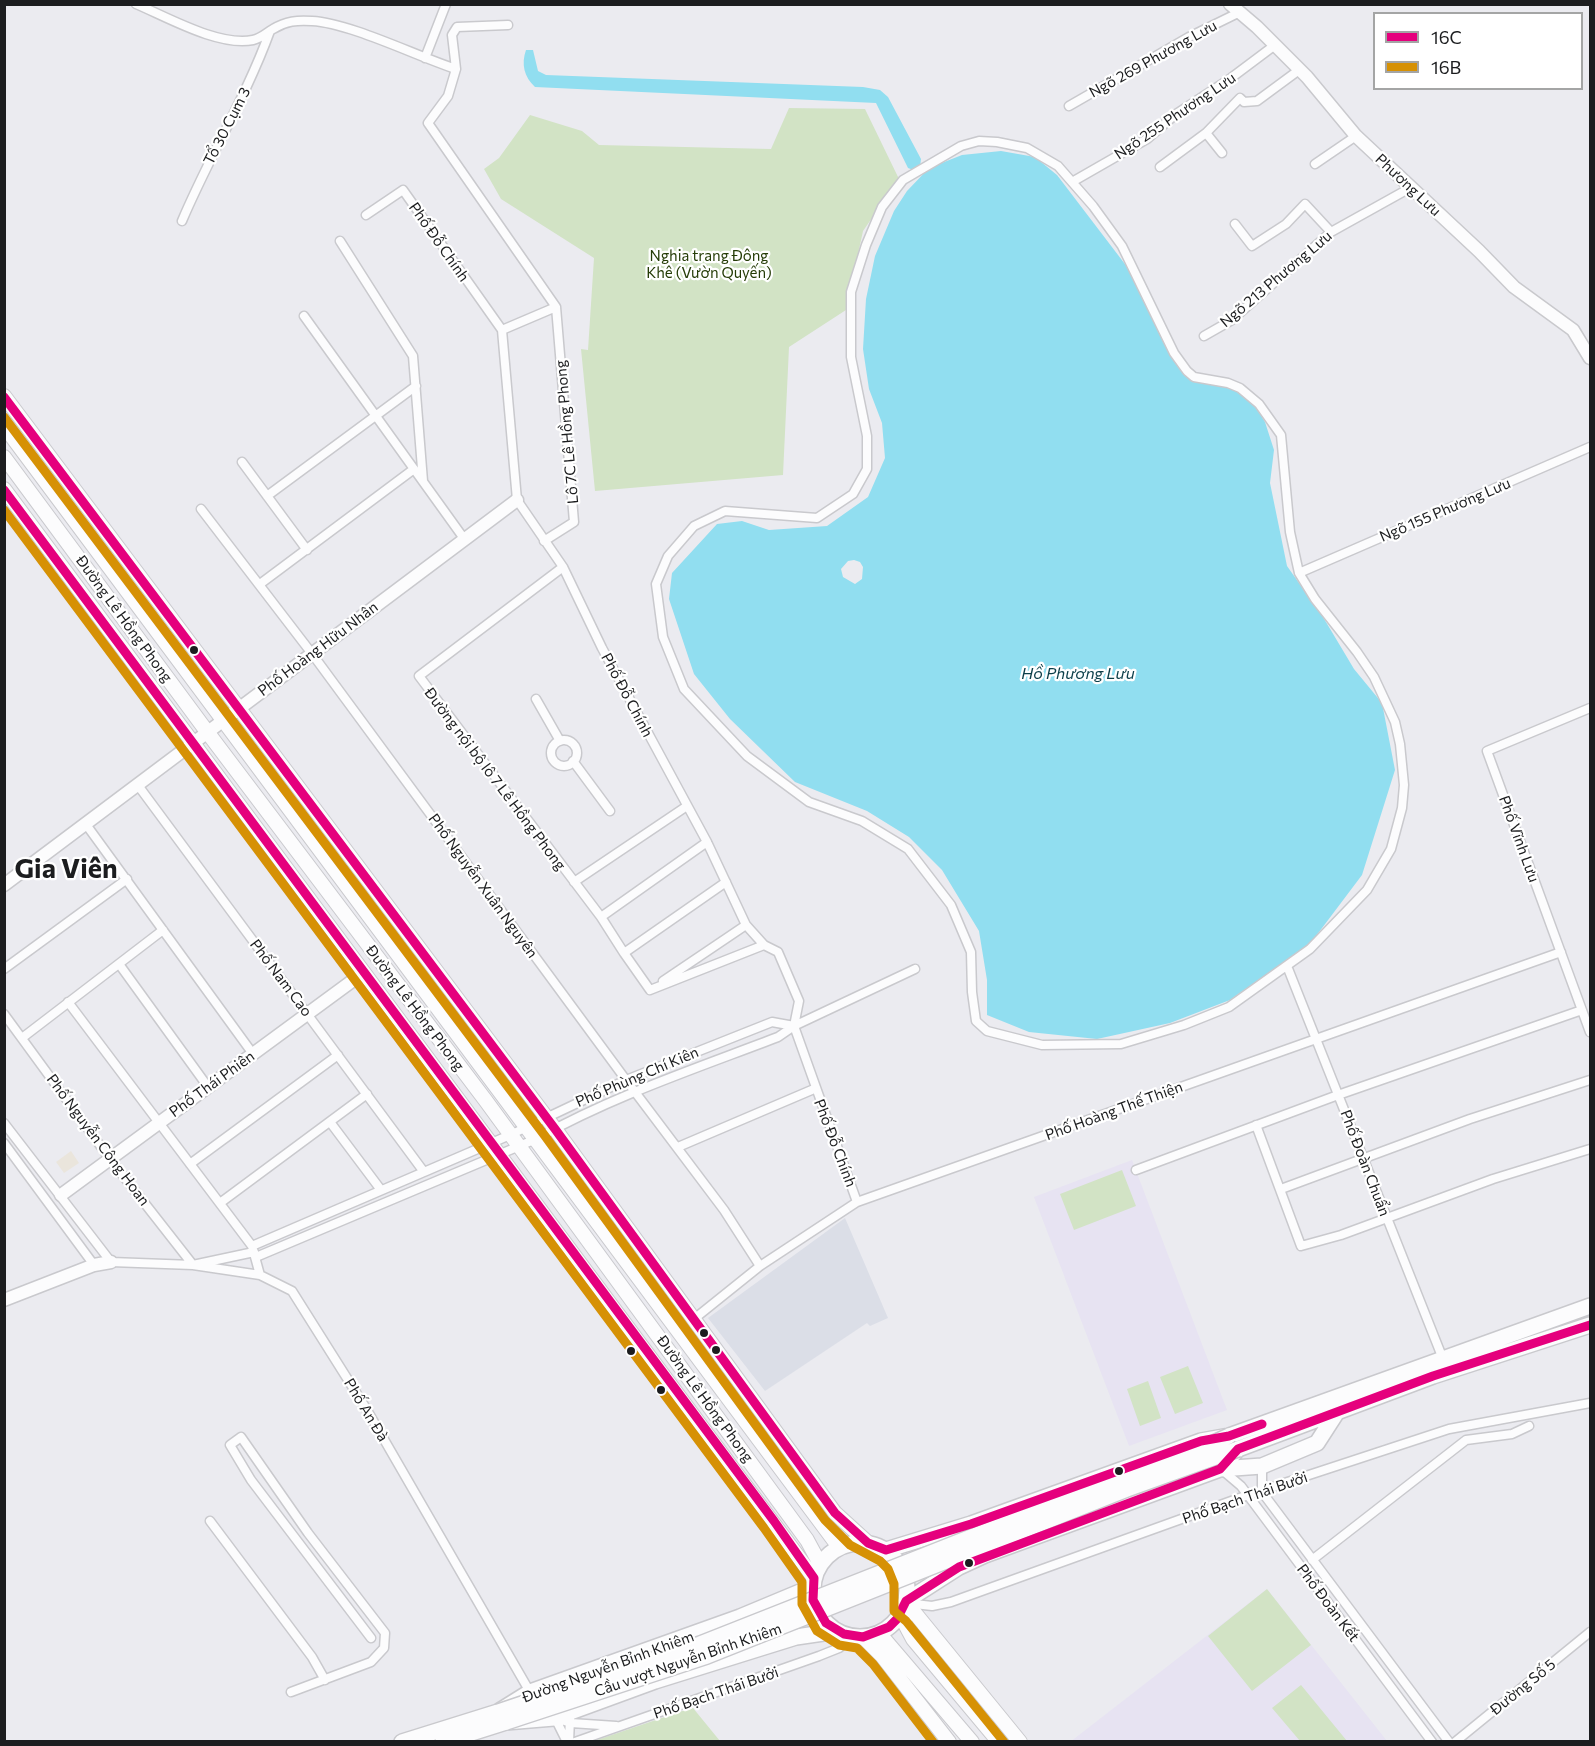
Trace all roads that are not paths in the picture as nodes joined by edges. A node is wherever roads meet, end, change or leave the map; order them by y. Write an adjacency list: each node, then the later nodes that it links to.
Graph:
1 (136, 4): 5 (street)
2 (445, 9): 6 (street); 8 (street)
3 (1234, 9): 7 (street, Phương Lưu); 11 (street, Ngõ 269 Phương Lưu)
4 (508, 25): 6 (street)
5 (271, 30): 8 (street); 20 (street, Tổ 30 Cụm 3)
6 (452, 35): 9 (street)
7 (1275, 45): 10 (street, Phương Lưu); 17 (street, Ngõ 255 Phương Lưu)
8 (425, 58): 9 (street)
9 (456, 69): 24 (street)
10 (1299, 70): 12 (street); 13 (street, Phương Lưu)
11 (1069, 106)
12 (1206, 133): 14 (street); 16 (street)
13 (1356, 136): 15 (street); 18 (street, Phương Lưu)
14 (1222, 153)
15 (1316, 164)
16 (1160, 167)
17 (1072, 182): 46 (street); 73 (street)
18 (1410, 188): 22 (street, Ngõ 213 Phương Lưu); 28 (street, Phương Lưu)
19 (366, 215): 26 (street, Phố Đỗ Chính)
20 (182, 221)
21 (1235, 224): 22 (street)
22 (1331, 232): 27 (street, Ngõ 213 Phương Lưu)
23 (340, 241): 29 (street)
24 (556, 307): 26 (street); 43 (street, Lô 7C Lê Hồng Phong)
25 (304, 316): 31 (street)
26 (502, 330): 40 (street, Phố Đỗ Chính)
27 (1204, 336)
28 (1590, 358)
29 (416, 386): 31 (street); 37 (street)
30 (4, 396): 51 (main road)
31 (377, 414): 36 (street); 39 (street)
32 (4, 426): 52 (main road, Đường Lê Hồng Phong)
33 (1590, 447): 46 (street, Ngõ 155 Phương Lưu)
34 (4, 457): 53 (main road, Đường Lê Hồng Phong)
35 (242, 462): 39 (street)
36 (414, 469): 37 (street); 44 (street)
37 (423, 481): 42 (street)
38 (4, 489): 55 (main road, Đường Lê Hồng Phong)
39 (267, 496): 44 (street)
40 (517, 500): 42 (street, Phố Hoàng Hữu Nhân); 43 (street, Phố Đỗ Chính)
41 (201, 509): 47 (street, Phố Nguyễn Xuân Nguyên)
42 (465, 540): 48 (street, Phố Hoàng Hữu Nhân)
43 (544, 541): 45 (street, Phố Đỗ Chính)
44 (307, 550): 47 (street)
45 (563, 567): 58 (street, Phố Đỗ Chính); 63 (street, Đường nội bộ lô 7 Lê Hồng Phong)
46 (1299, 573): 73 (street)
47 (260, 584): 48 (street, Phố Nguyễn Xuân Nguyên)
48 (313, 655): 51 (street, Phố Hoàng Hữu Nhân); 88 (street, Phố Nguyễn Xuân Nguyên)
49 (536, 699): 54 (street)
50 (1590, 708): 70 (street, Phố Vĩnh Lưu)
51 (238, 710): 52 (street, Phố Hoàng Hữu Nhân); 98 (main road)
52 (222, 722): 53 (street, Phố Hoàng Hữu Nhân); 100 (main road, Đường Lê Hồng Phong)
53 (208, 733): 55 (street, Phố Hoàng Hữu Nhân); 102 (main road, Đường Lê Hồng Phong)
54 (560, 741): 56 (street); 56 (street)
55 (193, 745): 57 (street, Phố Hoàng Hữu Nhân); 76 (main road, Đường Lê Hồng Phong)
56 (573, 761): 59 (street)
57 (137, 784): 60 (street, Phố Hoàng Hữu Nhân); 81 (street, Phố Nam Cao)
58 (687, 806): 61 (street, Phố Đỗ Chính); 63 (street, Đường nội bộ lô 7 Lê Hồng Phong)
59 (610, 811)
60 (86, 823): 62 (street); 65 (street, Phố Hoàng Hữu Nhân)
61 (706, 843): 64 (street, Phố Đỗ Chính); 66 (street)
62 (127, 879): 68 (street); 74 (street)
63 (574, 882): 66 (street, Đường nội bộ lô 7 Lê Hồng Phong)
64 (726, 882): 67 (street, Phố Đỗ Chính); 71 (street)
65 (4, 885)
66 (601, 917): 71 (street, Đường nội bộ lô 7 Lê Hồng Phong)
67 (746, 925): 69 (street, Phố Đỗ Chính); 77 (street)
68 (163, 930): 72 (street); 86 (street)
69 (764, 945): 77 (street); 82 (street, Phố Đỗ Chính)
70 (1561, 952): 79 (street, Phố Vĩnh Lưu); 84 (street, Phố Hoàng Thế Thiện)
71 (624, 953): 77 (street, Đường nội bộ lô 7 Lê Hồng Phong)
72 (118, 964): 78 (street); 90 (street)
73 (1287, 966): 84 (street, Phố Đoàn Chuẩn)
74 (4, 969)
75 (915, 969): 82 (street, Phố Phùng Chí Kiên)
76 (363, 973): 81 (street, Phố Thái Phiên); 104 (main road, Đường Lê Hồng Phong)
77 (650, 990)
78 (68, 1002): 85 (street); 97 (street)
79 (1582, 1010): 83 (street, Phố Vĩnh Lưu); 94 (street)
80 (4, 1014): 85 (street, Phố Nguyễn Công Hoan)
81 (307, 1014): 86 (street, Phố Thái Phiên); 87 (street, Phố Nam Cao)
82 (794, 1026): 88 (street, Phố Phùng Chí Kiên); 91 (street, Phố Đỗ Chính); 92 (street, Phố Phùng Chí Kiên)
83 (1590, 1032)
84 (1315, 1037): 94 (street, Phố Đoàn Chuẩn); 117 (street, Phố Hoàng Thế Thiện)
85 (22, 1038): 108 (street, Phố Nguyễn Công Hoan)
86 (253, 1054): 90 (street, Phố Thái Phiên)
87 (338, 1055): 93 (street, Phố Nam Cao); 110 (street)
88 (626, 1080): 92 (street, Phố Nguyễn Xuân Nguyên); 98 (street, Phố Phùng Chí Kiên)
89 (1590, 1080): 109 (street)
90 (208, 1087): 97 (street, Phố Thái Phiên)
91 (814, 1089): 105 (street); 117 (street, Phố Đỗ Chính)
92 (637, 1091): 98 (street, Phố Phùng Chí Kiên); 105 (street, Phố Nguyễn Xuân Nguyên)
93 (367, 1094): 96 (street); 112 (street, Phố Nam Cao)
94 (1338, 1095): 99 (street); 109 (street, Phố Đoàn Chuẩn)
95 (4, 1122): 115 (street)
96 (330, 1122): 113 (street); 118 (street)
97 (159, 1123): 108 (street, Phố Thái Phiên); 110 (street)
98 (550, 1124): 100 (street, Phố Phùng Chí Kiên); 101 (street, Phố Phùng Chí Kiên); 128 (main road)
99 (1256, 1125): 111 (street); 114 (street)
100 (527, 1128): 101 (main road, Đường Lê Hồng Phong); 102 (street, Phố Phùng Chí Kiên)
101 (536, 1139): 102 (street, Phố Phùng Chí Kiên); 142 (main road, Đường Lê Hồng Phong)
102 (514, 1141): 104 (street, Phố Phùng Chí Kiên); 107 (street, Phố Phùng Chí Kiên); 134 (main road, Đường Lê Hồng Phong)
103 (4, 1143): 122 (street)
104 (491, 1143): 107 (main road, Đường Lê Hồng Phong); 112 (street, Phố Phùng Chí Kiên)
105 (678, 1147): 124 (street, Phố Nguyễn Xuân Nguyên)
106 (1590, 1149): 119 (street)
107 (500, 1155): 116 (street, Phố Phùng Chí Kiên); 136 (main road, Đường Lê Hồng Phong)
108 (110, 1160): 115 (street, Phố Thái Phiên); 123 (street, Phố Nguyễn Công Hoan)
109 (1364, 1160): 114 (street); 119 (street, Phố Đoàn Chuẩn)
110 (190, 1164): 118 (street)
111 (1136, 1170)
112 (424, 1172): 113 (street, Phố Phùng Chí Kiên)
113 (385, 1189): 116 (street); 120 (street, Phố Phùng Chí Kiên)
114 (1281, 1189): 119 (street)
115 (61, 1195): 121 (street)
116 (397, 1198): 120 (street, Phố Phùng Chí Kiên)
117 (857, 1202): 124 (street, Phố Hoàng Thế Thiện)
118 (220, 1203): 120 (street)
119 (1387, 1219): 130 (street, Phố Đoàn Chuẩn)
120 (254, 1252): 123 (street); 125 (street)
121 (111, 1262): 122 (street); 123 (street, Phố An Đà)
122 (94, 1265): 126 (street)
123 (194, 1265): 125 (street, Phố An Đà)
124 (760, 1266): 128 (street, Phố Hoàng Thế Thiện)
125 (260, 1275): 162 (street, Phố An Đà)
126 (4, 1300)
127 (1590, 1306): 130 (highway)
128 (694, 1319): 146 (main road)
129 (1590, 1326): 132 (highway, Cầu vượt Nguyễn Bỉnh Khiêm)
130 (1443, 1359): 135 (highway)
131 (1590, 1402): 140 (street, Phố Bạch Thái Bưởi)
132 (1337, 1412): 137 (highway, Cầu vượt Nguyễn Bỉnh Khiêm); 138 (highway)
133 (1529, 1426): 150 (street)
134 (725, 1427): 136 (main road); 144 (main road, Đường Lê Hồng Phong)
135 (1229, 1436): 145 (highway); 163 (highway, Cầu vượt Nguyễn Bỉnh Khiêm, bridge)
136 (712, 1438): 151 (main road, Đường Lê Hồng Phong)
137 (1238, 1449): 139 (highway); 163 (highway, Cầu vượt Nguyễn Bỉnh Khiêm, bridge)
138 (1262, 1466): 139 (highway); 140 (street)
139 (1220, 1468): 141 (street, Phố Đoàn Kết); 149 (highway)
140 (1262, 1492): 141 (street, Phố Bạch Thái Bưởi); 150 (street, Phố Đoàn Kết)
141 (1248, 1495): 152 (street, Phố Bạch Thái Bưởi); 175 (street, Phố Đoàn Kết)
142 (816, 1514): 144 (main road); 147 (main road, Đường Lê Hồng Phong)
143 (210, 1521): 160 (street)
144 (796, 1524): 151 (main road, Đường Lê Hồng Phong)
145 (971, 1524): 148 (highway); 149 (highway)
146 (868, 1543): 147 (highway); 148 (highway)
147 (839, 1547): 151 (highway)
148 (886, 1550): 152 (highway)
149 (985, 1555): 152 (highway)
150 (1312, 1560): 176 (street, Phố Đoàn Kết)
151 (815, 1576): 153 (highway, Đường Nguyễn Bỉnh Khiêm); 154 (highway)
152 (904, 1605): 156 (highway); 173 (main road); 174 (main road)
153 (740, 1617): 159 (highway); 162 (highway, Đường Nguyễn Bỉnh Khiêm)
154 (837, 1631): 157 (highway); 159 (highway, Đường Nguyễn Bỉnh Khiêm)
155 (1590, 1632): 177 (street, Đường Số 5)
156 (879, 1633): 157 (highway); 172 (main road)
157 (858, 1636): 166 (street, Phố Bạch Thái Bưởi); 171 (main road)
158 (371, 1638): 160 (street)
159 (751, 1651): 164 (highway, Đường Nguyễn Bỉnh Khiêm)
160 (324, 1680): 161 (street)
161 (291, 1692)
162 (530, 1692): 163 (highway, Đường Nguyễn Bỉnh Khiêm)
163 (502, 1717): 165 (highway, Đường Nguyễn Bỉnh Khiêm); 167 (highway, Đường Nguyễn Bỉnh Khiêm); 168 (highway, Đường Nguyễn Bỉnh Khiêm)
164 (570, 1717): 165 (highway, Đường Nguyễn Bỉnh Khiêm); 166 (street); 169 (street)
165 (554, 1718): 169 (street)
166 (620, 1726): 170 (street, Phố Bạch Thái Bưởi)
167 (402, 1742)
168 (443, 1742)
169 (568, 1742)
170 (575, 1742)
171 (949, 1742)
172 (972, 1742)
173 (999, 1742)
174 (1020, 1742)
175 (1432, 1742)
176 (1449, 1742)
177 (1455, 1742)

